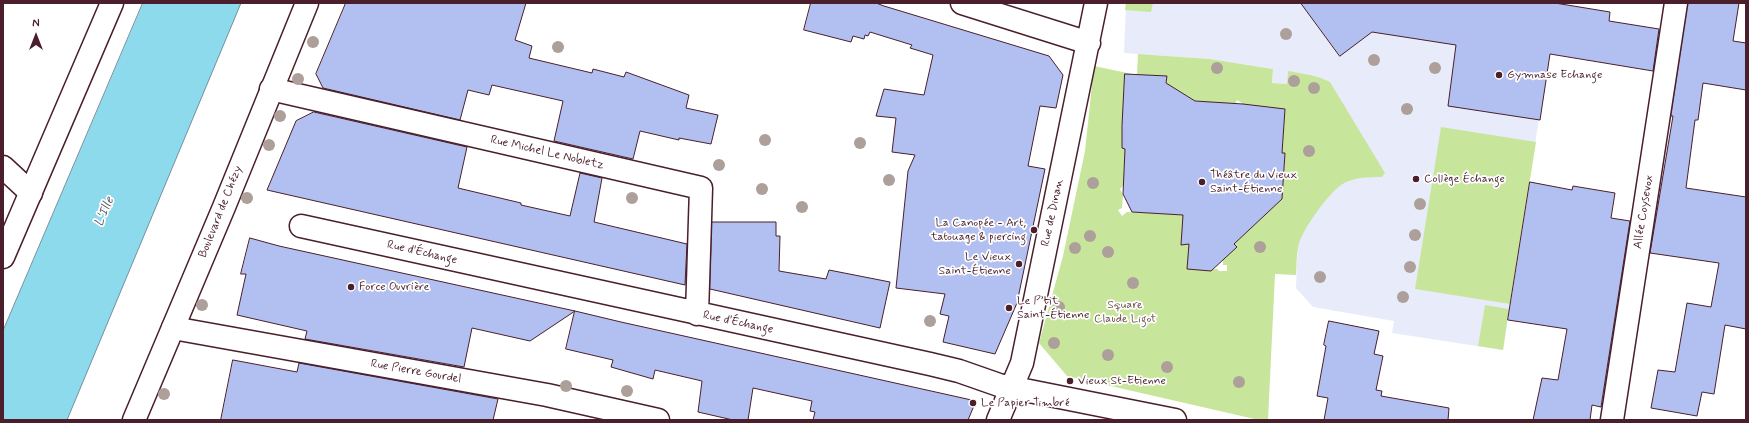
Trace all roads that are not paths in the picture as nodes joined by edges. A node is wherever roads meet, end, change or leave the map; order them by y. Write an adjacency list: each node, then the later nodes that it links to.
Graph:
1 (112, 3): 9 (street)
2 (307, 3): 7 (street, Boulevard de Chézy)
3 (962, 3): 6 (street)
4 (1096, 3): 6 (street, Rue de Dinan)
5 (1676, 3): 19 (street, Allée Coysevox)
6 (1089, 43): 14 (street, Rue de Dinan)
7 (271, 89): 12 (street, Rue Michel Le Nobletz); 13 (street, Boulevard de Chézy)
8 (3, 167): 9 (street)
9 (31, 193): 11 (street)
10 (301, 226): 12 (street, Rue d'Échange)
11 (3, 257)
12 (697, 314): 14 (street, Rue d'Échange)
13 (173, 328): 15 (street, Boulevard de Chézy); 16 (street, Rue Pierre Gourdel)
14 (1013, 387): 17 (street, Rue de Dinan); 18 (street, Rue d'Échange)
15 (134, 420)
16 (658, 420)
17 (998, 420)
18 (1175, 420)
19 (1612, 420)

